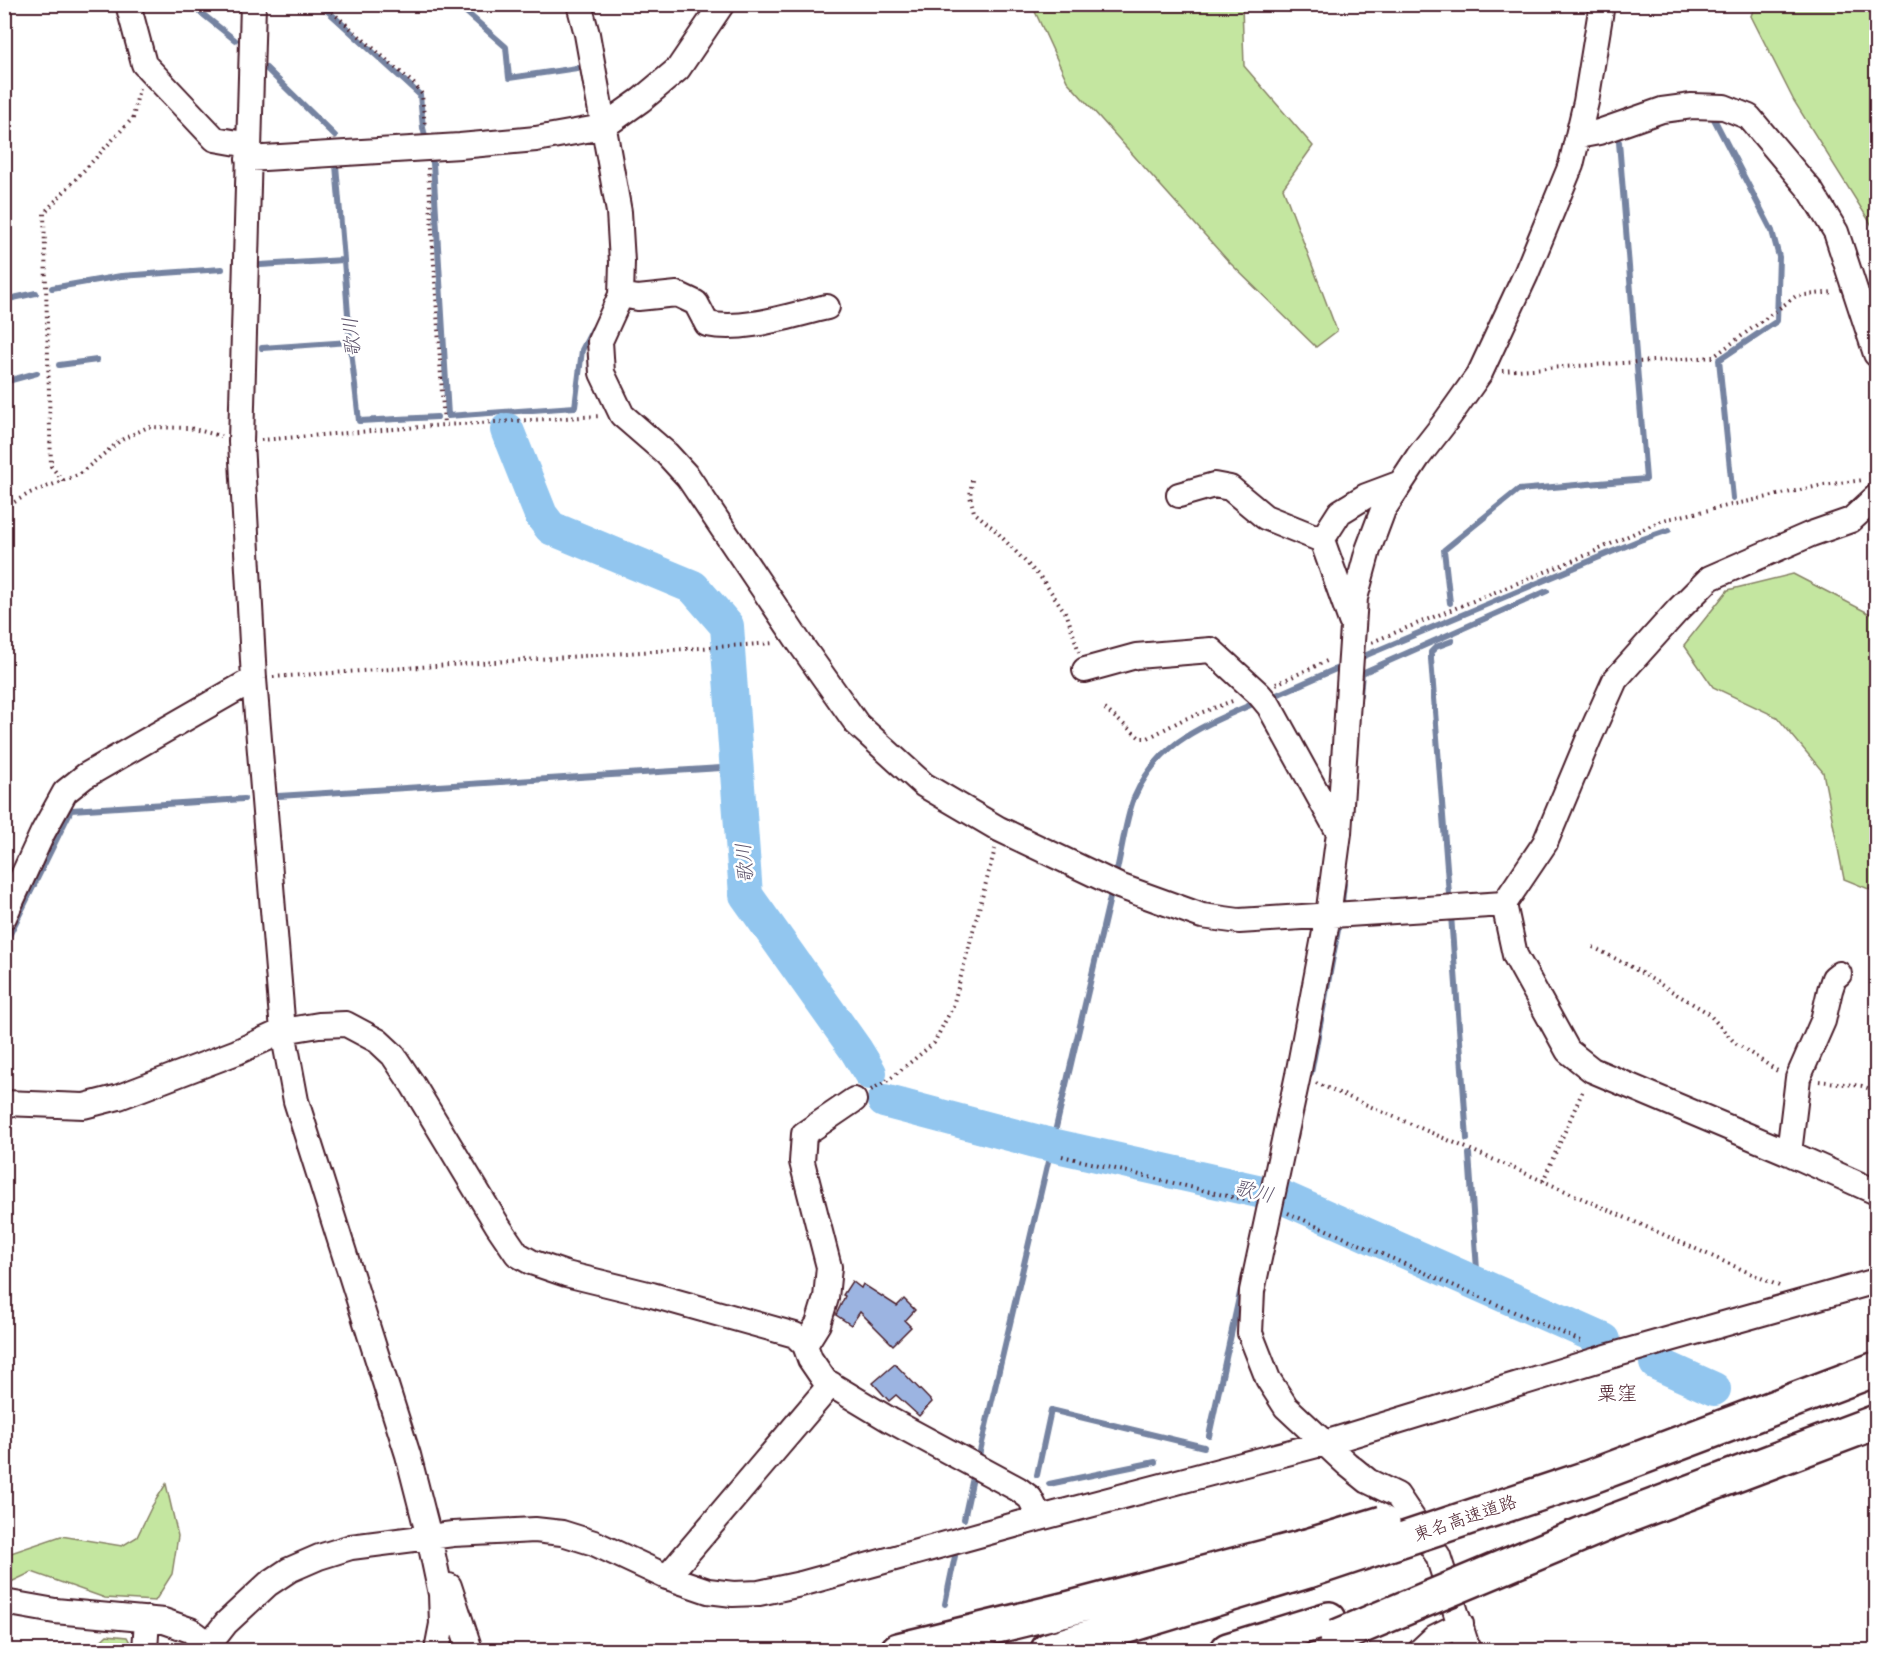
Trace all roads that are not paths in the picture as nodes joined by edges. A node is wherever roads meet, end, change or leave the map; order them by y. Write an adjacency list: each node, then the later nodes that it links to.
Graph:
1 (128, 4): 8 (street)
2 (254, 4): 8 (street)
3 (579, 4): 6 (street)
4 (722, 4): 6 (street)
5 (1602, 4): 7 (street)
6 (603, 127): 8 (street); 9 (street)
7 (1578, 136): 11 (street); 12 (street)
8 (248, 152): 18 (street)
9 (621, 295): 10 (street); 21 (street)
10 (827, 307)
11 (1876, 354)
12 (1398, 484): 15 (street); 16 (street)
13 (1871, 489): 20 (street)
14 (1179, 495): 15 (street)
15 (1322, 540): 16 (street)
16 (1352, 623): 19 (street)
17 (1085, 670): 19 (street)
18 (254, 679): 22 (street); 24 (street)
19 (1339, 833): 21 (street)
20 (1504, 904): 21 (street); 27 (street)
21 (1328, 916): 34 (street)
22 (4, 917)
23 (1839, 974): 27 (street)
24 (283, 1031): 26 (street); 30 (street); 36 (street)
25 (854, 1100): 30 (street)
26 (4, 1103)
27 (1789, 1152): 28 (street)
28 (1876, 1192)
29 (1876, 1281): 34 (street)
30 (805, 1345): 32 (street)
31 (1865, 1373): 37 (highway, 東名高速道路, bridge)
32 (831, 1384): 35 (street); 38 (street)
33 (1876, 1422): 42 (highway, bridge)
34 (1325, 1443): 35 (street); 41 (street)
35 (1040, 1518): 38 (street)
36 (429, 1537): 38 (street); 43 (street); 45 (street); 46 (street)
37 (1309, 1558): 47 (highway); 48 (highway, 東名高速道路)
38 (667, 1577)
39 (4, 1602): 40 (street)
40 (147, 1619): 43 (street); 44 (street)
41 (1461, 1624): 51 (street); 52 (street)
42 (1332, 1628): 49 (highway); 50 (highway)
43 (207, 1647)
44 (146, 1650)
45 (437, 1650)
46 (470, 1650)
47 (898, 1650)
48 (1048, 1650)
49 (1228, 1650)
50 (1306, 1650)
51 (1421, 1650)
52 (1468, 1650)

